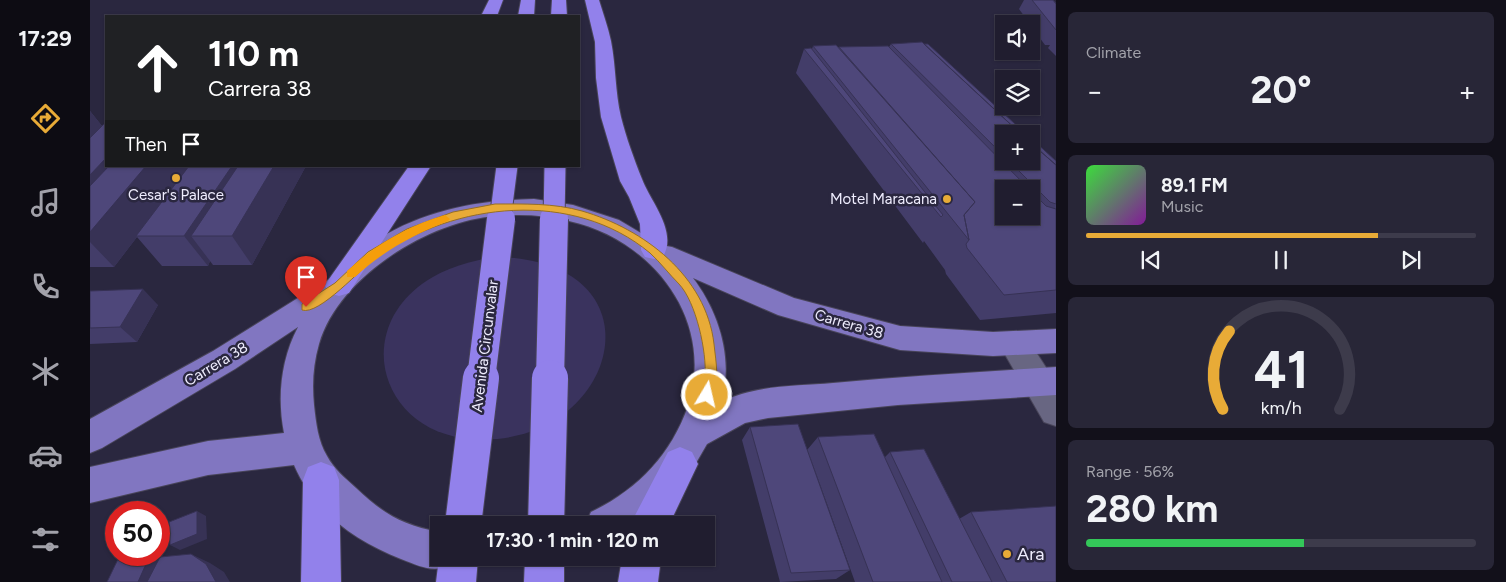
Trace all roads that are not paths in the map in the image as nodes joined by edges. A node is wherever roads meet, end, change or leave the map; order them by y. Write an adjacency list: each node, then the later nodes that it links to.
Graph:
1 (496, 0): 5 (highway)
2 (528, 0): 6 (highway)
3 (559, 0): 7 (highway)
4 (592, 0): 11 (highway)
5 (489, 15)
6 (526, 15)
7 (559, 15)
8 (419, 167): 12 (highway)
9 (507, 167): 23 (highway, Avenida Circunvalar, bridge)
10 (555, 167): 24 (highway, bridge)
11 (654, 250): 12 (main road); 14 (main road, Carrera 38); 17 (main road)
12 (339, 286): 18 (main road, Carrera 38); 19 (main road)
13 (1056, 342): 14 (main road, Carrera 38)
14 (1014, 344): 15 (street)
15 (1047, 382): 16 (street); 17 (main road)
16 (1056, 411)
17 (698, 432): 20 (main road)
18 (90, 437)
19 (304, 447): 21 (main road); 22 (main road)
20 (680, 464): 25 (main road); 26 (highway)
21 (321, 480): 27 (main road); 31 (highway)
22 (90, 485)
23 (464, 516)
24 (546, 516)
25 (622, 516)
26 (654, 516)
27 (430, 550)
28 (458, 566): 32 (highway)
29 (545, 566): 33 (highway)
30 (641, 566): 34 (highway)
31 (320, 582)
32 (456, 582)
33 (544, 582)
34 (638, 582)

